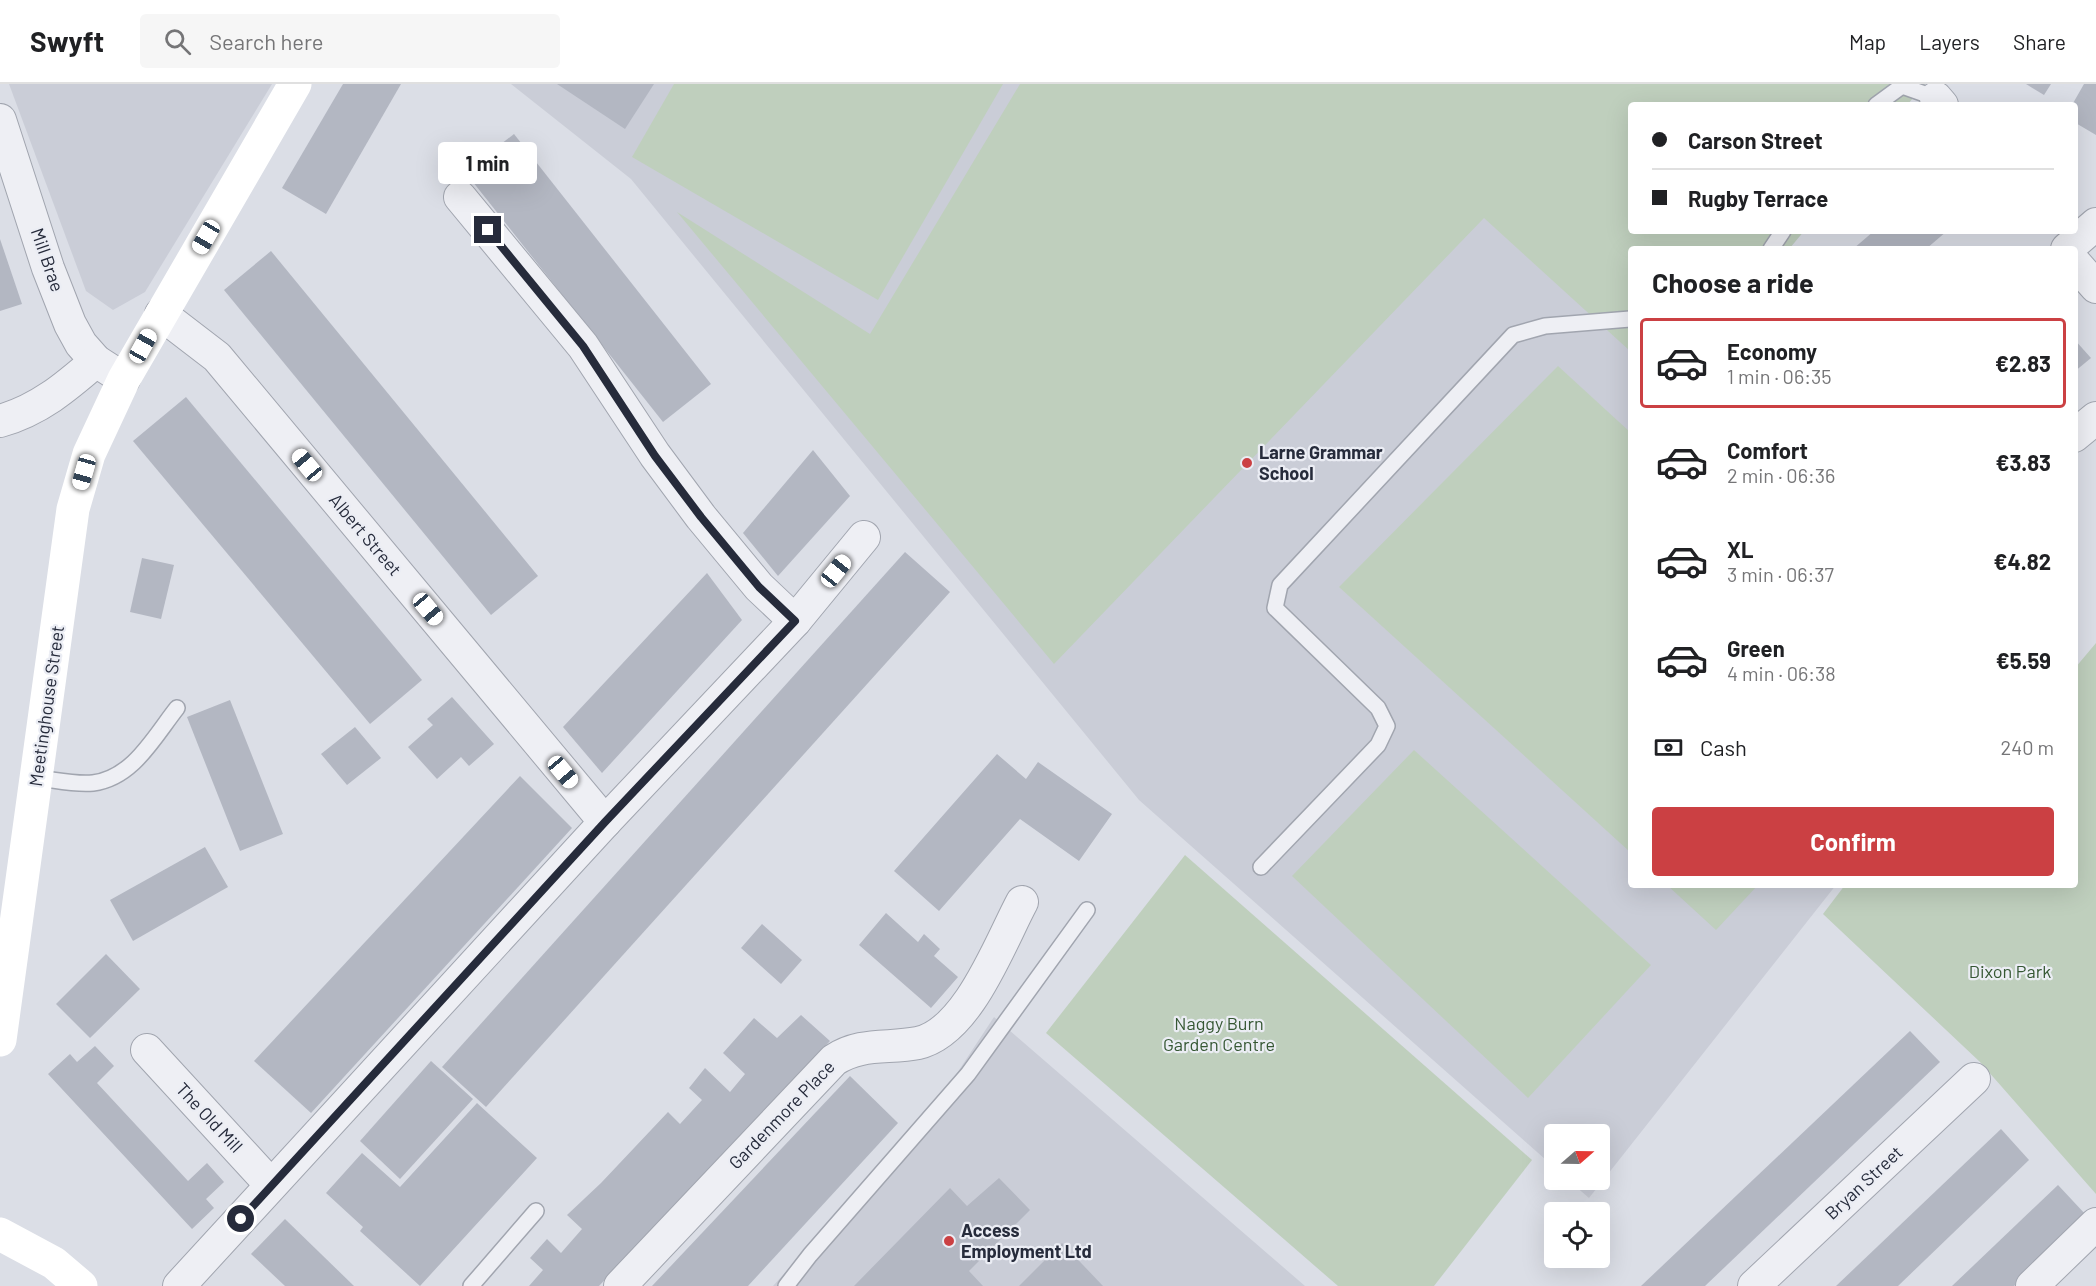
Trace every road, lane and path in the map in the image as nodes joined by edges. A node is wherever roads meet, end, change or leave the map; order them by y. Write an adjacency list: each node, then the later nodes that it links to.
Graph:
1 (295, 84): 12 (street, Meetinghouse Street)
2 (1939, 101): 3 (lane)
3 (1880, 102)
4 (0, 120): 14 (street, Mill Brae)
5 (460, 197): 20 (street)
6 (2096, 224): 9 (street)
7 (2051, 234): 8 (street)
8 (2063, 246)
9 (2070, 246)
10 (2078, 267): 11 (street)
11 (2096, 287)
12 (161, 314): 15 (street, Meetinghouse Street); 23 (street, Albert Street)
13 (1628, 319): 24 (lane)
14 (96, 361): 15 (street, Mill Brae); 17 (street)
15 (124, 380): 22 (street, Meetinghouse Street)
16 (2096, 418): 18 (street)
17 (0, 421)
18 (2078, 433)
19 (864, 537): 20 (street)
20 (795, 621): 23 (street)
21 (177, 708): 22 (lane)
22 (37, 778): 27 (street, Meetinghouse Street)
23 (605, 822): 30 (street)
24 (1261, 867)
25 (1022, 902): 37 (street, Gardenmore Place)
26 (1087, 909): 38 (lane)
27 (0, 1040)
28 (147, 1050): 30 (street, The Old Mill)
29 (1974, 1079): 39 (street, Bryan Street)
30 (271, 1185): 35 (street)
31 (536, 1211): 36 (lane)
32 (2096, 1224): 40 (street)
33 (0, 1234): 34 (street)
34 (81, 1286)
35 (179, 1286)
36 (471, 1286)
37 (620, 1286)
38 (786, 1286)
39 (1754, 1286)
40 (2032, 1286)

